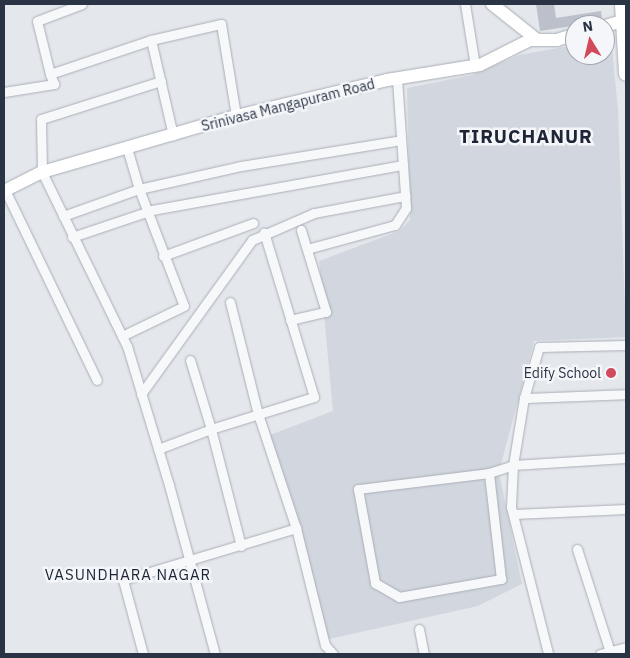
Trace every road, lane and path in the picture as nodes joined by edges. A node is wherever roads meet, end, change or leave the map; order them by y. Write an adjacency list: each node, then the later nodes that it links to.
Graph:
1 (82, 4): 11 (street)
2 (465, 4): 10 (street)
3 (492, 4): 8 (street)
4 (622, 4): 5 (main road)
5 (623, 21): 6 (street); 12 (main road)
6 (615, 23)
7 (565, 36): 8 (street, Srinivasa Mangapuram Road)
8 (536, 39): 10 (street, Srinivasa Mangapuram Road)
9 (151, 40): 11 (street); 14 (street); 16 (street)
10 (475, 66): 13 (street, Srinivasa Mangapuram Road)
11 (50, 74): 15 (street)
12 (626, 74)
13 (397, 79): 16 (street, Srinivasa Mangapuram Road); 18 (street)
14 (161, 81): 17 (street); 21 (street)
15 (4, 92)
16 (236, 116): 17 (street, Srinivasa Mangapuram Road)
17 (174, 135): 19 (street, Srinivasa Mangapuram Road)
18 (401, 140): 20 (street); 22 (street)
19 (127, 148): 21 (street, Srinivasa Mangapuram Road); 22 (street)
20 (403, 165): 24 (street); 25 (street)
21 (42, 172): 23 (street, Srinivasa Mangapuram Road); 26 (street)
22 (139, 189): 25 (street); 26 (street)
23 (5, 191): 38 (street)
24 (405, 196): 29 (street); 31 (street)
25 (146, 212): 30 (street); 32 (street)
26 (63, 216): 30 (street)
27 (253, 223): 32 (street)
28 (301, 230): 31 (street)
29 (264, 232): 34 (street); 39 (street)
30 (72, 237): 35 (street)
31 (307, 249): 34 (street)
32 (164, 256): 35 (street)
33 (230, 302): 42 (street)
34 (290, 320): 42 (street)
35 (122, 336): 39 (street)
36 (626, 345): 41 (street)
37 (190, 360): 43 (street)
38 (96, 380)
39 (141, 394): 44 (street)
40 (626, 394): 41 (street)
41 (524, 398): 46 (street)
42 (258, 414): 43 (street); 50 (street)
43 (211, 429): 44 (street); 51 (street)
44 (158, 449): 53 (street)
45 (626, 458): 46 (street)
46 (513, 465): 47 (street); 49 (street)
47 (489, 473): 47 (street)
48 (626, 510): 49 (street)
49 (514, 514): 61 (street)
50 (296, 528): 51 (street); 59 (street)
51 (241, 546): 53 (street)
52 (577, 549): 56 (street)
53 (188, 561): 57 (street); 58 (street)
54 (419, 629): 60 (street)
55 (626, 647): 56 (street)
56 (605, 653)
57 (143, 654)
58 (215, 654)
59 (332, 654)
60 (424, 654)
61 (546, 654)

